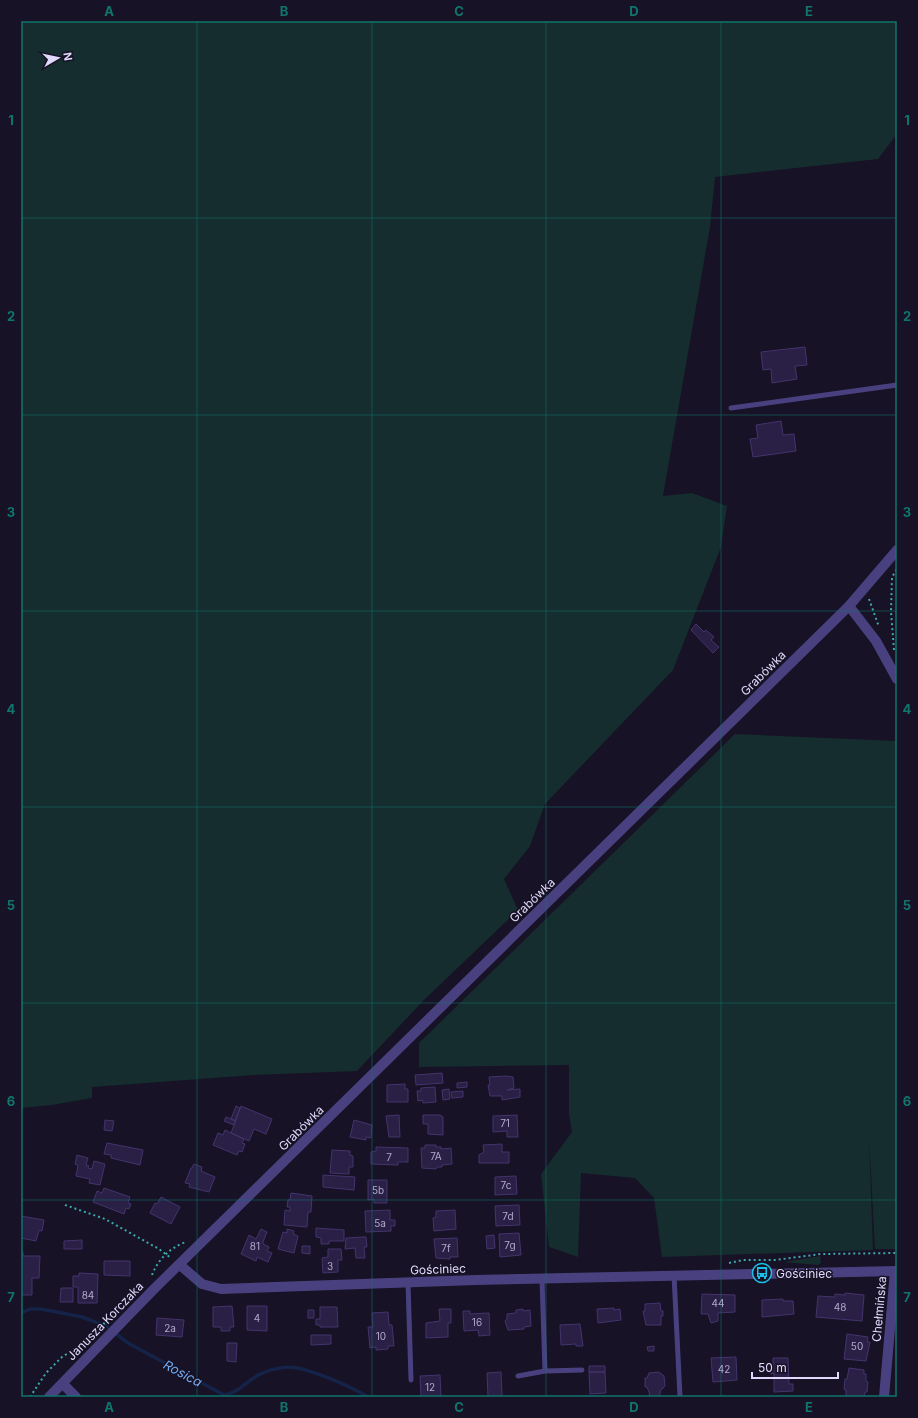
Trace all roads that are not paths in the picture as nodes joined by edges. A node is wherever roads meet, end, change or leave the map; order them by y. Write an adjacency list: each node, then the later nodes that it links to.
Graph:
1 (897, 385): 2 (lane)
2 (731, 408)
3 (897, 550): 4 (street, Grabówka)
4 (849, 606): 5 (street); 6 (street, Grabówka)
5 (897, 679)
6 (180, 1265): 10 (street, Gościniec); 15 (street, Janusza Korczaka)
7 (896, 1271): 8 (street, Gościniec); 19 (street, Chełmińska)
8 (674, 1275): 9 (street, Gościniec); 18 (lane)
9 (542, 1279): 10 (street, Gościniec); 11 (lane)
10 (408, 1283): 14 (lane)
11 (545, 1370): 12 (lane); 13 (lane)
12 (582, 1370)
13 (518, 1376)
14 (411, 1380)
15 (62, 1384): 16 (street, Janusza Korczaka); 17 (street)
16 (49, 1397)
17 (76, 1397)
18 (680, 1397)
19 (884, 1397)

